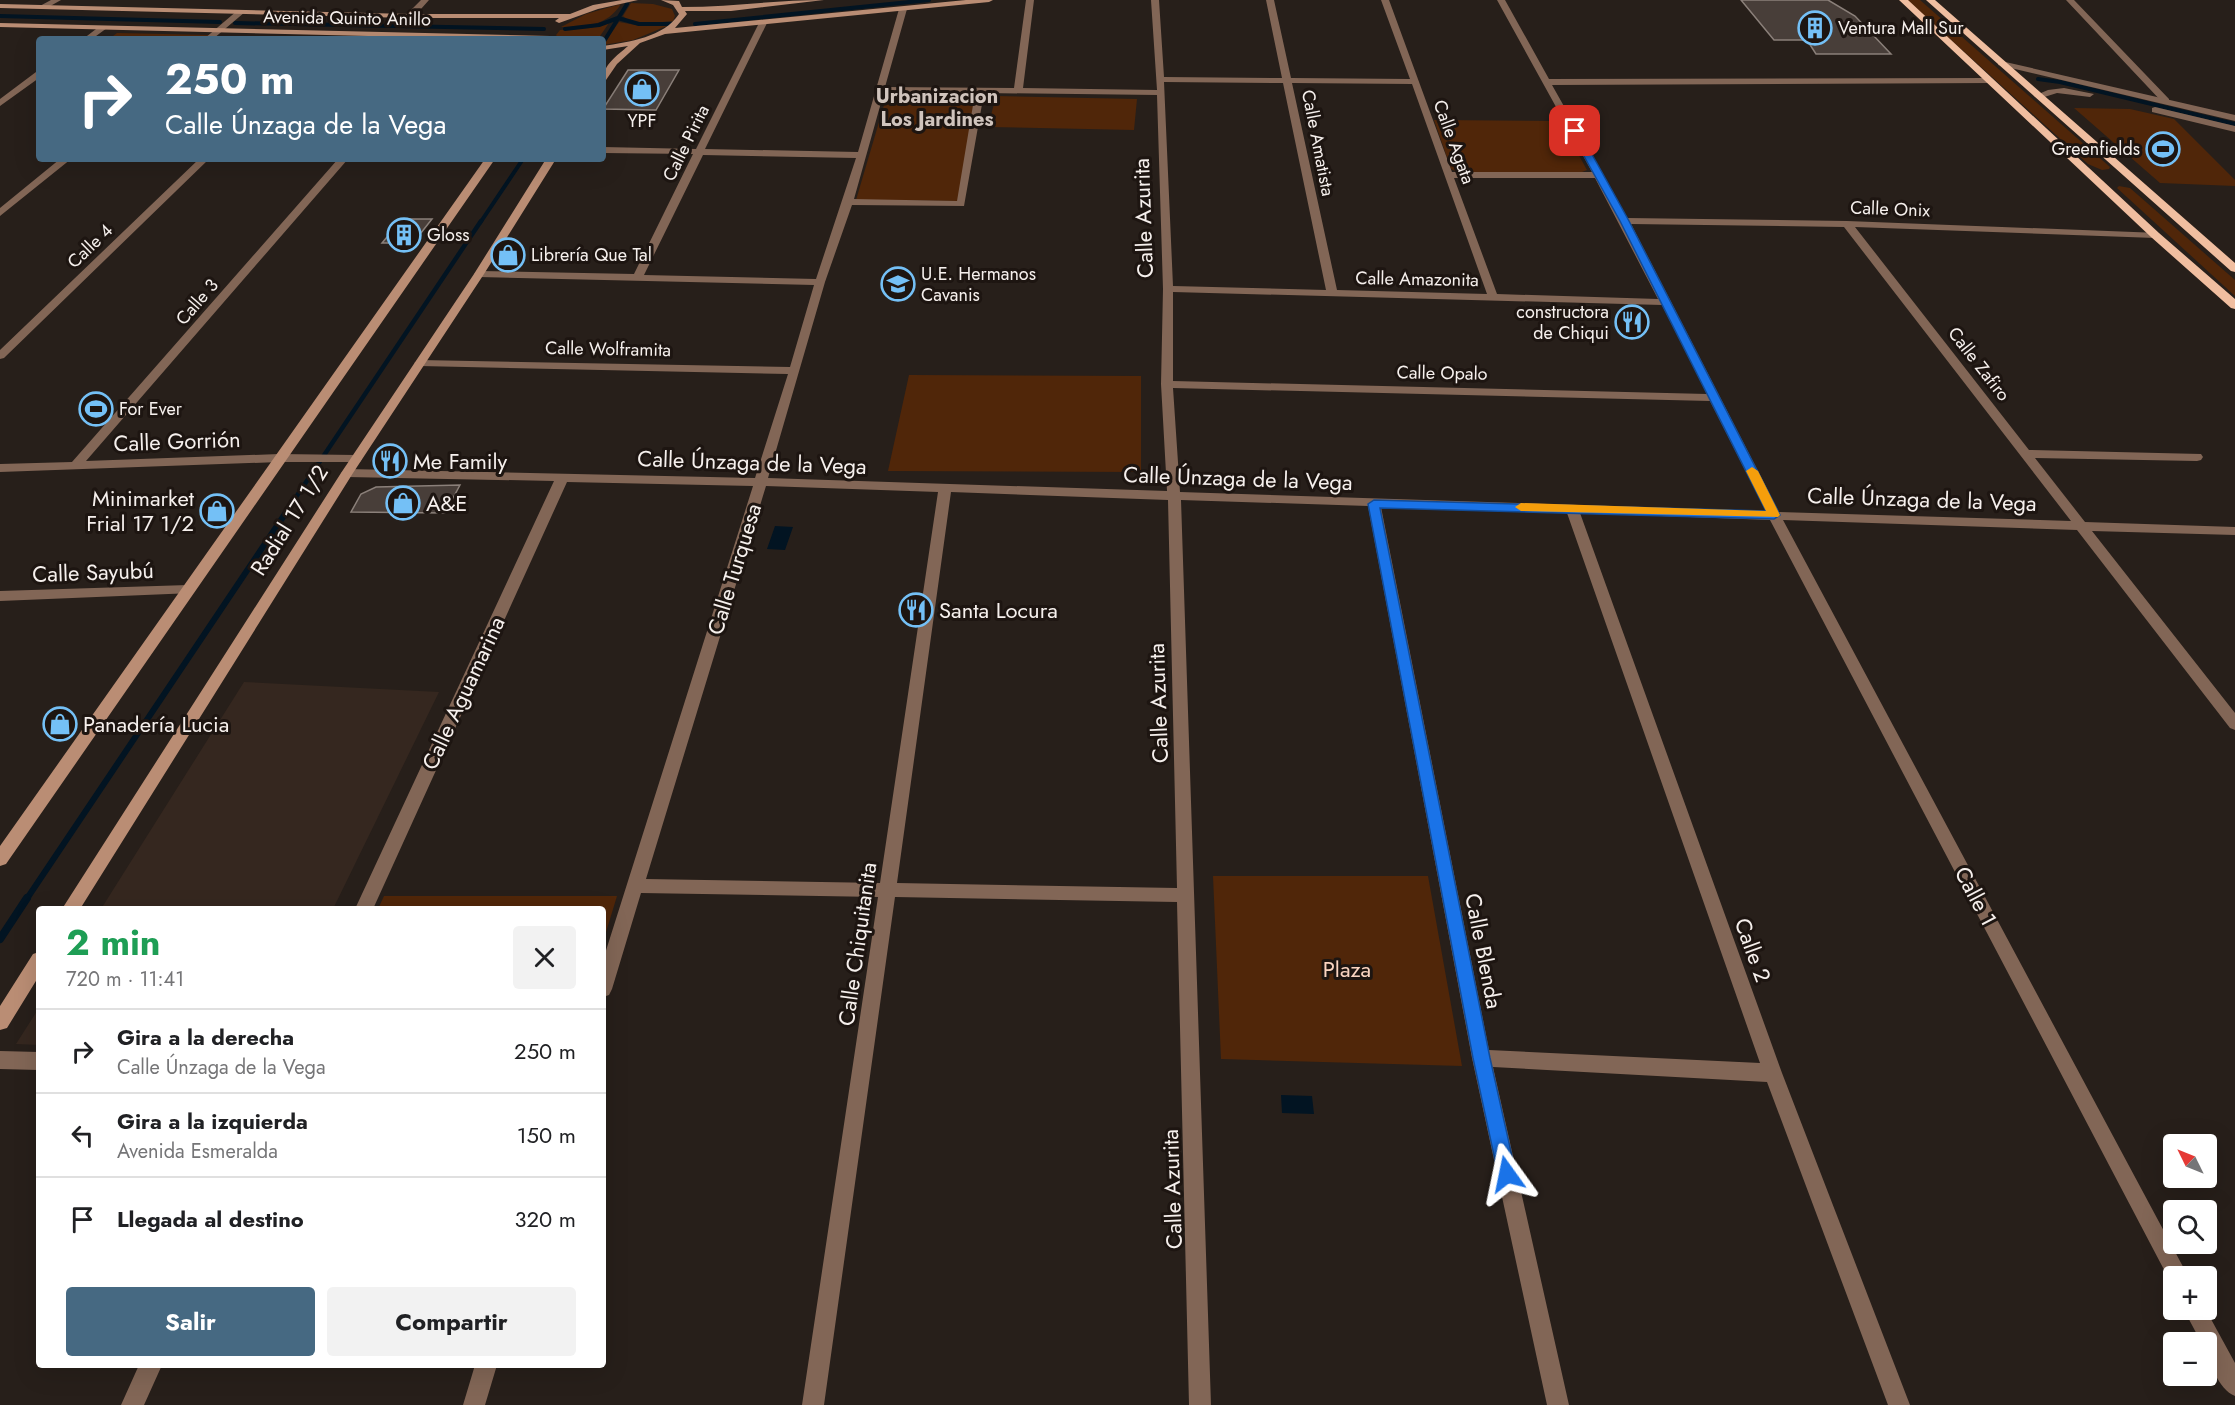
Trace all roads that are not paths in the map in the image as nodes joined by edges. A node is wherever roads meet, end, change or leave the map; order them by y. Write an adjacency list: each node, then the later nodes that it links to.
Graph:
1 (57, 0): 18 (street)
2 (425, 0): 23 (street)
3 (604, 0): 19 (main road)
4 (634, 0): 19 (main road)
5 (665, 0): 20 (main road)
6 (820, 0): 16 (main road)
7 (989, 0): 21 (main road)
8 (1030, 0): 45 (street)
9 (1155, 0): 42 (street, Calle Azurita)
10 (1270, 0): 39 (street, Calle Amatista)
11 (1384, 0): 40 (street, Calle Agata)
12 (1501, 0): 41 (street, Calle 1)
13 (1903, 0): 38 (highway)
14 (1930, 0): 35 (highway)
15 (2070, 0): 47 (street)
16 (802, 1): 20 (main road)
17 (0, 6): 18 (main road, Avenida Quinto Anillo)
18 (42, 7): 22 (main road, Avenida Quinto Anillo)
19 (596, 7): 24 (main road)
20 (682, 9): 29 (main road)
21 (903, 9): 25 (main road); 43 (street, Calle Turquesa)
22 (241, 12): 23 (main road, Avenida Quinto Anillo); 28 (street)
23 (411, 16): 24 (main road, Avenida Quinto Anillo)
24 (567, 16): 30 (main road)
25 (763, 23): 29 (main road); 52 (street, Calle Pirita)
26 (0, 25): 27 (main road, Avenida Quinto Anillo)
27 (103, 28): 28 (main road, Avenida Quinto Anillo); 31 (street)
28 (218, 30): 30 (main road, Avenida Quinto Anillo); 32 (street)
29 (662, 32): 33 (main road)
30 (551, 33)
31 (91, 36)
32 (211, 36)
33 (641, 40): 34 (main road); 36 (main road)
34 (606, 47)
35 (2001, 63): 46 (highway); 47 (street)
36 (606, 74)
37 (36, 76): 48 (street)
38 (1990, 81): 41 (street); 59 (highway)
39 (1289, 82): 40 (street); 42 (street); 77 (street, Calle Amatista)
40 (1414, 82): 61 (street, Calle Agata)
41 (1547, 82): 62 (street, Calle 1)
42 (1161, 86): 45 (street); 76 (street, Calle Azurita)
43 (880, 89): 44 (street); 53 (street, Calle Turquesa)
44 (980, 90): 45 (street); 65 (street)
45 (1018, 91)
46 (2038, 96): 50 (street); 60 (highway)
47 (2166, 101): 49 (street)
48 (0, 103)
49 (2235, 118)
50 (2235, 129)
51 (606, 150): 52 (street)
52 (700, 152): 53 (street); 74 (street, Calle Pirita)
53 (861, 155): 65 (street, Calle Turquesa)
54 (62, 162): 67 (street)
55 (201, 162): 81 (street, Calle 4)
56 (340, 162): 90 (street, Calle 3)
57 (488, 162): 88 (main road, Radial 17 1/2)
58 (548, 162): 73 (main road, Radial 17 1/2)
59 (2080, 165): 60 (highway); 63 (highway)
60 (2119, 167): 64 (highway)
61 (1449, 175): 62 (street); 78 (street, Calle Agata)
62 (1599, 175): 69 (street, Calle 1)
63 (2104, 188): 64 (highway); 71 (highway)
64 (2149, 194): 72 (highway)
65 (848, 202): 75 (street, Calle Turquesa)
66 (0, 203): 67 (street)
67 (12, 203): 68 (street)
68 (0, 213)
69 (1624, 221): 70 (street, Calle Onix); 79 (street, Calle 1)
70 (1847, 224): 71 (street, Calle Onix); 86 (street, Calle Zafiro)
71 (2155, 235): 80 (highway)
72 (2235, 269)
73 (479, 274): 74 (street); 82 (main road, Radial 17 1/2)
74 (637, 278): 75 (street)
75 (820, 282): 83 (street, Calle Turquesa)
76 (1168, 289): 77 (street, Calle Amazonita); 84 (street, Calle Azurita)
77 (1332, 293): 78 (street, Calle Amazonita)
78 (1493, 297): 79 (street, Calle Amazonita)
79 (1664, 302): 85 (street, Calle 1)
80 (2235, 305)
81 (0, 356)
82 (420, 363): 83 (street, Calle Wolframita); 89 (main road, Radial 17 1/2)
83 (795, 371): 94 (street, Calle Turquesa)
84 (1167, 384): 85 (street, Calle Opalo); 96 (street, Calle Azurita)
85 (1715, 398): 99 (street, Calle 1)
86 (2026, 454): 87 (street); 100 (street, Calle Zafiro)
87 (2197, 457)
88 (279, 458): 89 (street, Calle Gorrión); 90 (street, Calle Gorrión); 102 (main road, Radial 17 1/2)
89 (350, 459): 92 (main road, Radial 17 1/2)
90 (75, 466): 91 (street, Calle Gorrión)
91 (0, 468)
92 (347, 473): 93 (street, Calle Únzaga de la Vega); 109 (main road, Radial 17 1/2)
93 (562, 478): 94 (street, Calle Únzaga de la Vega); 110 (street, Calle Aguamarina)
94 (760, 482): 95 (street, Calle Únzaga de la Vega); 106 (street, Calle Turquesa)
95 (945, 489): 96 (street, Calle Únzaga de la Vega); 107 (street, Calle Chiquitanita)
96 (1174, 496): 97 (street, Calle Únzaga de la Vega); 108 (street, Calle Azurita)
97 (1374, 504): 98 (street, Calle Únzaga de la Vega); 114 (street, Calle Blenda)
98 (1572, 508): 99 (street, Calle Únzaga de la Vega); 117 (street, Calle 2)
99 (1774, 515): 100 (street, Calle Únzaga de la Vega); 118 (street, Calle 1)
100 (2083, 526): 101 (street, Calle Únzaga de la Vega); 104 (street, Calle Zafiro)
101 (2235, 531)
102 (188, 590): 103 (street, Calle Sayubú); 105 (main road, Radial 17 1/2)
103 (0, 596)
104 (2235, 724)
105 (0, 860)
106 (635, 886): 107 (street); 112 (street, Calle Turquesa)
107 (888, 889): 108 (street); 125 (street, Calle Chiquitanita)
108 (1187, 895): 126 (street, Calle Azurita)
109 (73, 906)
110 (365, 906)
111 (36, 965): 113 (main road)
112 (606, 979)
113 (0, 1022)
114 (1481, 1058): 117 (street); 127 (street, Calle Blenda)
115 (0, 1060): 116 (street)
116 (36, 1061)
117 (1773, 1073): 128 (street, Calle 2)
118 (2173, 1266)
119 (2200, 1320): 122 (street)
120 (150, 1368): 123 (street)
121 (485, 1368): 124 (street)
122 (2235, 1384)
123 (132, 1405)
124 (474, 1405)
125 (813, 1405)
126 (1200, 1405)
127 (1558, 1405)
128 (1899, 1405)

